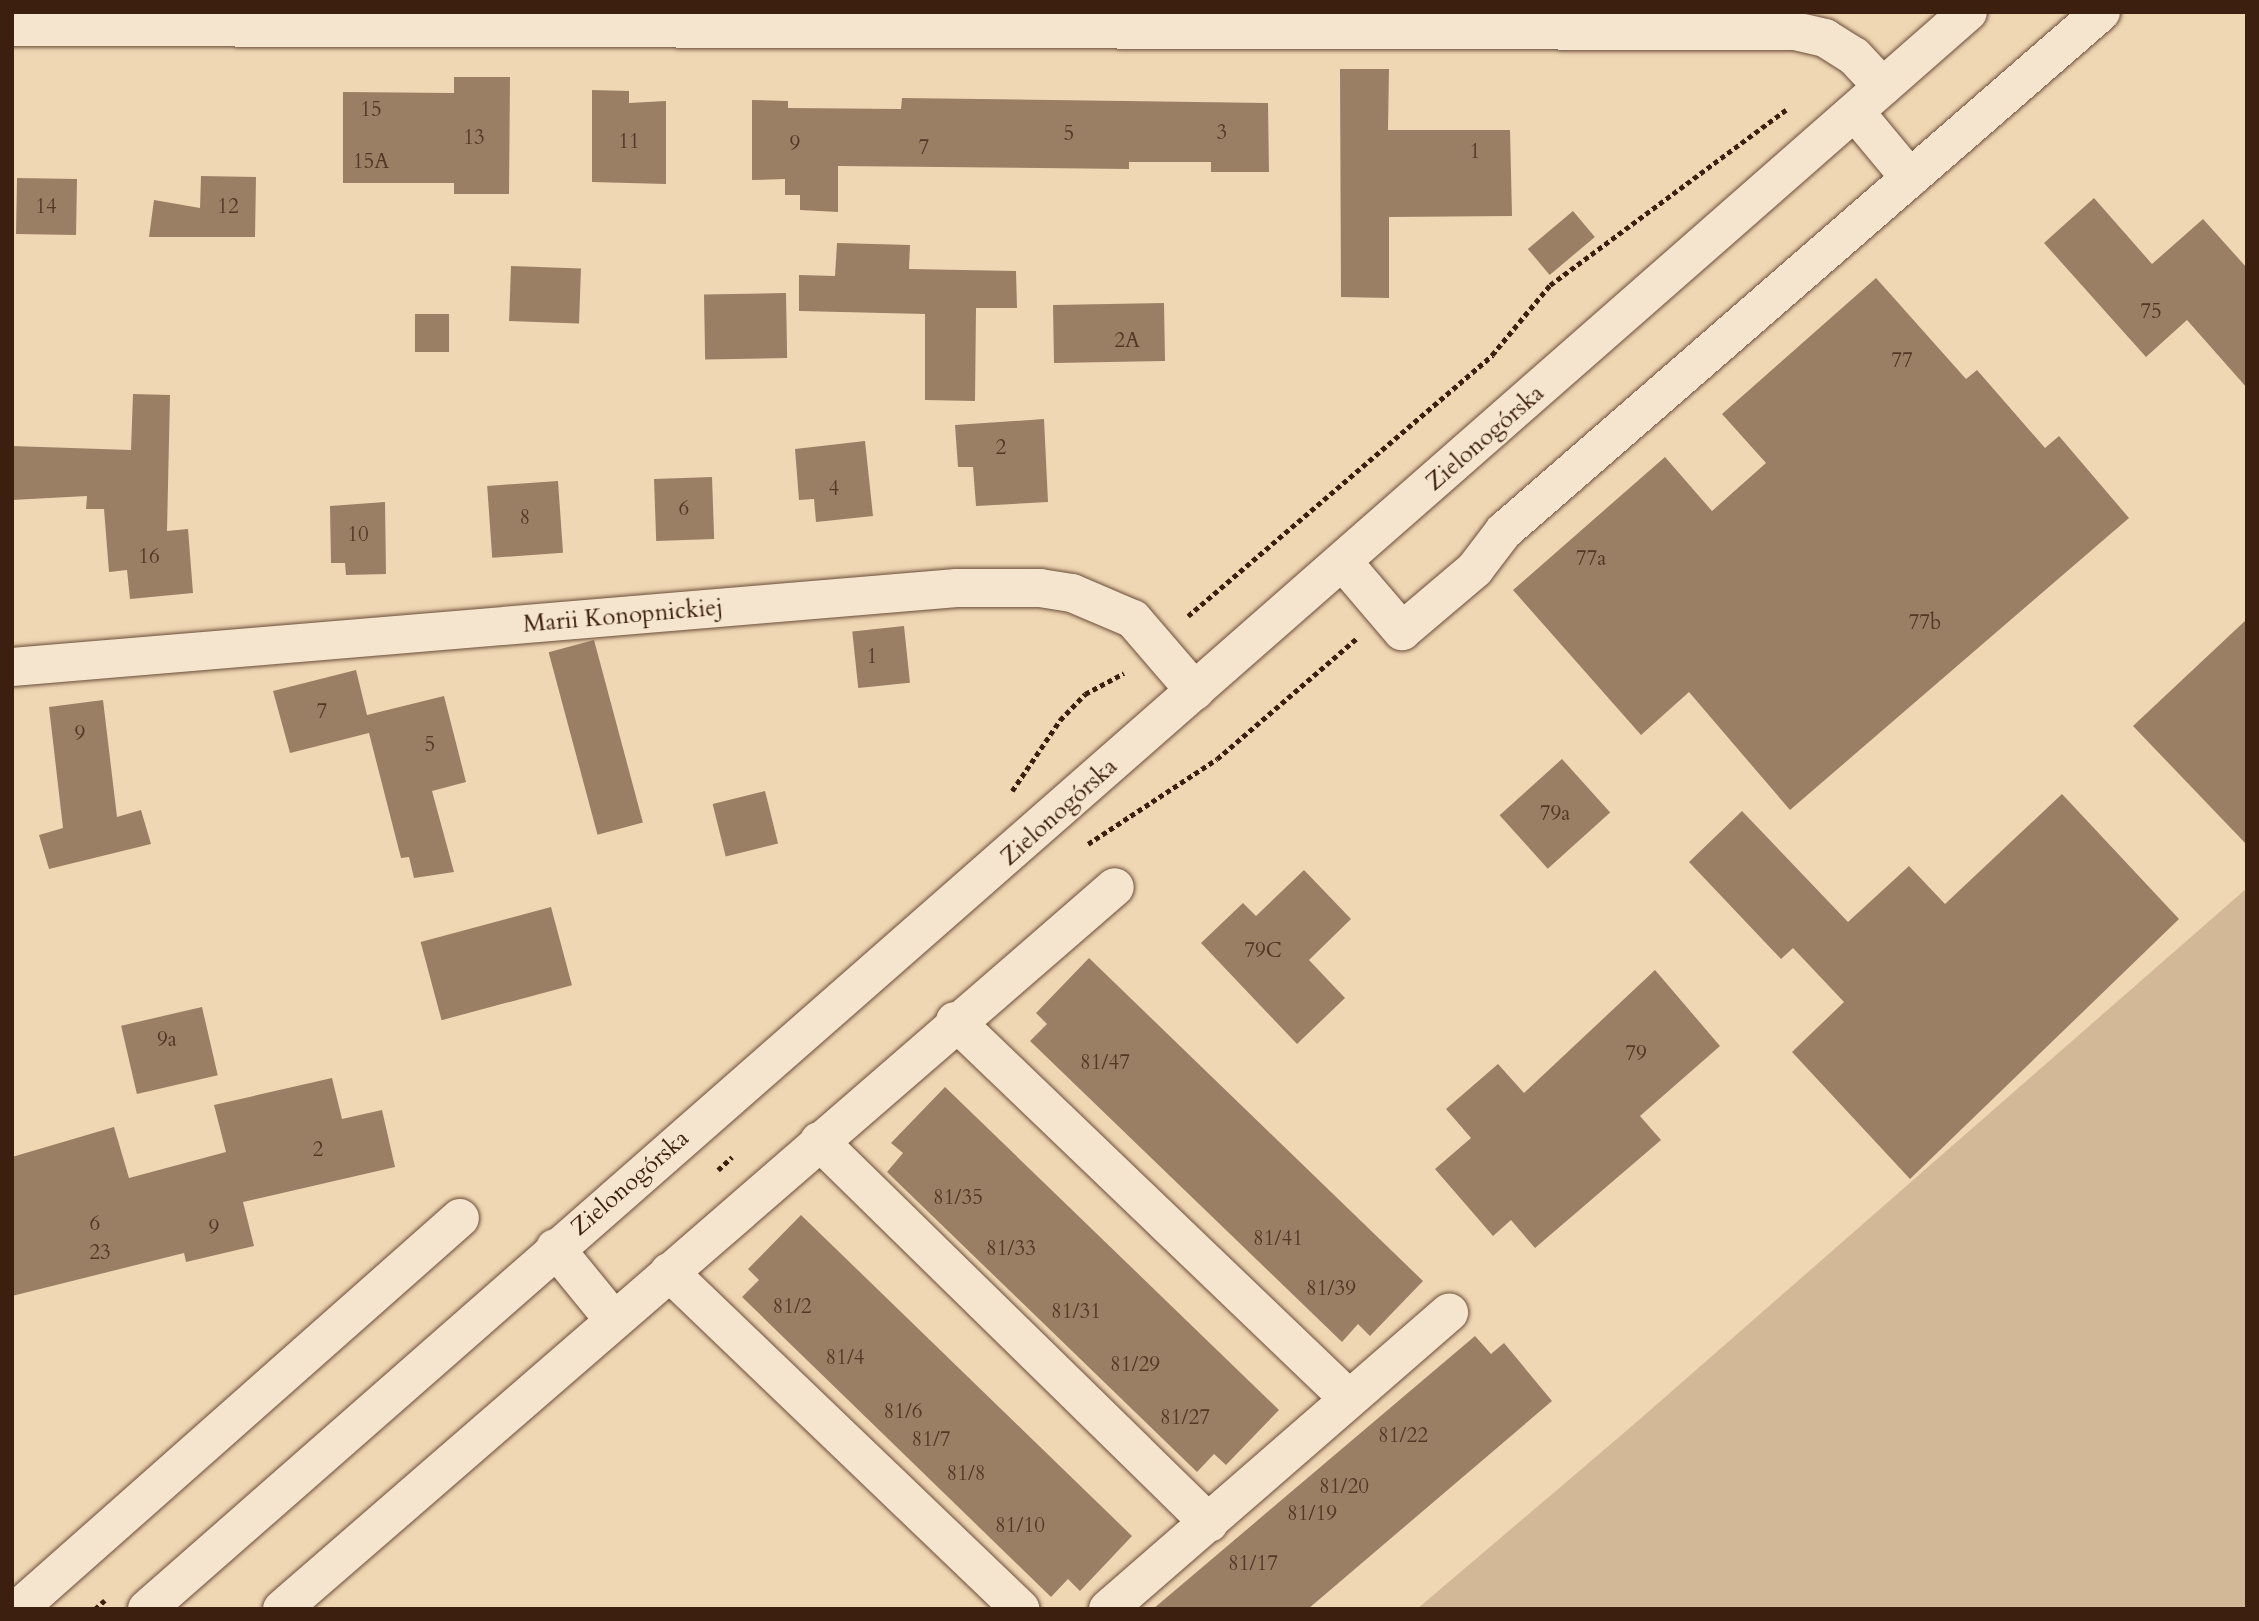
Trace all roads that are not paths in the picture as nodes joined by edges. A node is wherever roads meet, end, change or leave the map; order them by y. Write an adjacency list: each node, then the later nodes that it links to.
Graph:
1 (1968, 12): 4 (street, Zielonogórska)
2 (2101, 12): 6 (street)
3 (12, 27): 4 (street)
4 (1883, 86): 5 (street, Zielonogórska)
5 (1855, 112): 6 (street); 7 (street, Zielonogórska)
6 (1910, 178): 7 (street)
7 (1343, 562): 9 (street, Zielonogórska)
8 (12, 667): 9 (street, Marii Konopnickiej)
9 (1195, 691): 14 (street, Zielonogórska)
10 (1115, 887): 11 (street)
11 (955, 1021): 12 (street); 18 (street)
12 (819, 1141): 15 (street); 19 (street)
13 (460, 1218): 20 (street)
14 (555, 1248): 17 (street); 21 (street, Zielonogórska)
15 (669, 1272): 17 (street); 23 (street)
16 (1450, 1313): 18 (street)
17 (614, 1320): 22 (street)
18 (1348, 1398): 19 (street)
19 (1209, 1523): 24 (street)
20 (18, 1609)
21 (147, 1609)
22 (282, 1609)
23 (1020, 1609)
24 (1108, 1609)

